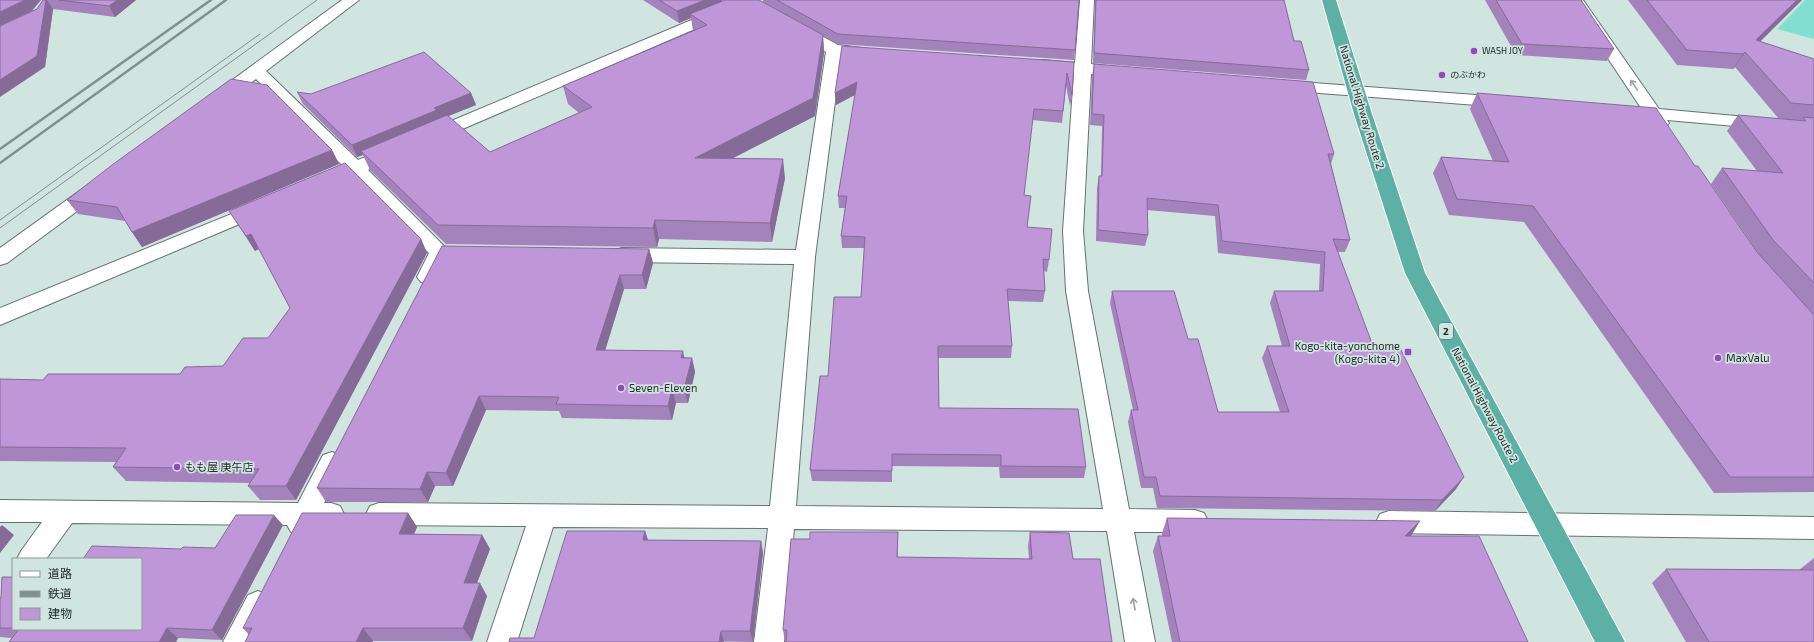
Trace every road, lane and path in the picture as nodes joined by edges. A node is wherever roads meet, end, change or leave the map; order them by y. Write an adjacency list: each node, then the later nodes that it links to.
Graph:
1 (352, 0): 10 (street)
2 (748, 0): 6 (street); 20 (street)
3 (1087, 0): 9 (street)
4 (1329, 0): 13 (highway, National Highway Route 2 / 2)
5 (1576, 0): 17 (street, one-way to 5)
6 (834, 50): 7 (street); 25 (street)
7 (889, 54)
8 (1030, 64): 9 (street)
9 (1084, 68): 11 (street); 35 (street)
10 (258, 71): 15 (street); 20 (street)
11 (1139, 73)
12 (1271, 85): 13 (street)
13 (1357, 90): 14 (street); 38 (highway, National Highway Route 2 / 2)
14 (1520, 103)
15 (206, 108)
16 (1614, 111): 17 (street)
17 (1654, 114): 18 (street); 19 (street)
18 (1814, 128)
19 (1671, 140)
20 (354, 169): 22 (street); 27 (street)
21 (109, 178): 26 (street)
22 (311, 187)
23 (275, 202): 28 (street)
24 (607, 254): 25 (street)
25 (805, 257): 34 (street)
26 (0, 258)
27 (418, 295)
28 (0, 317)
29 (342, 443): 32 (street)
30 (0, 511): 31 (street)
31 (65, 511): 32 (street); 41 (street)
32 (305, 513): 33 (street); 40 (street)
33 (543, 515): 34 (street); 44 (street)
34 (782, 517): 35 (street); 45 (street)
35 (1120, 520): 36 (street); 46 (street, one-way to 35)
36 (1222, 521)
37 (1363, 522): 38 (street)
38 (1548, 524): 39 (street); 47 (highway, National Highway Route 2 / 2)
39 (1814, 528)
40 (288, 547)
41 (31, 558)
42 (270, 581): 43 (street)
43 (238, 642)
44 (502, 642)
45 (768, 642)
46 (1140, 642)
47 (1610, 642)

